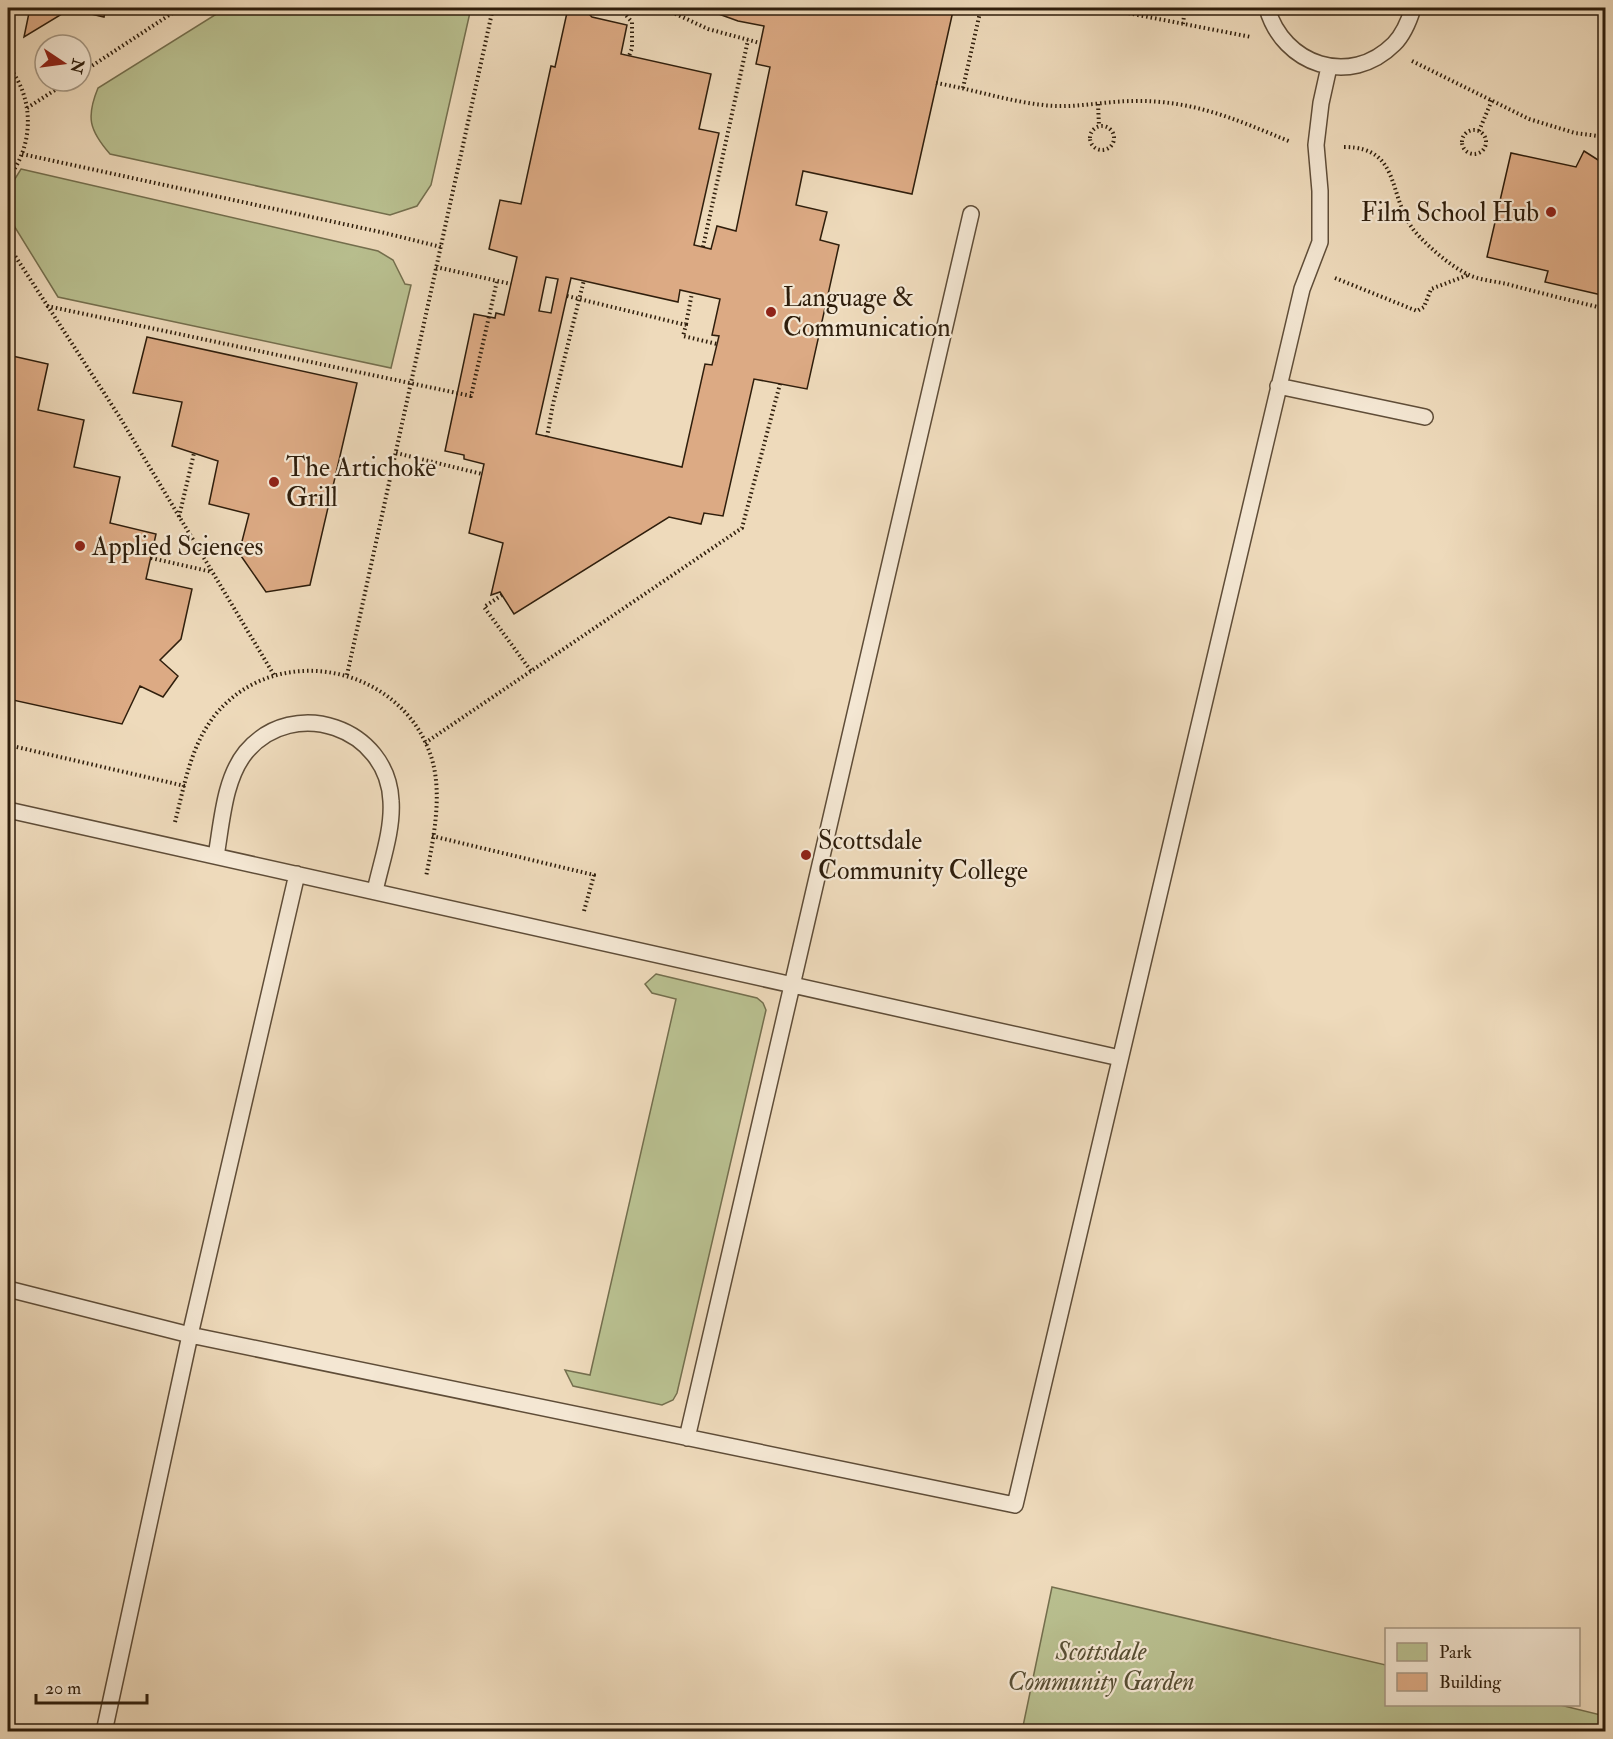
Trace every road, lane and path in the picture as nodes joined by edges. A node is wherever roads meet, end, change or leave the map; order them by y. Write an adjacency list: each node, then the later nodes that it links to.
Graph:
1 (14, 8): 12 (path)
2 (180, 8): 18 (path)
3 (493, 8): 35 (path)
4 (622, 8): 17 (path)
5 (663, 8): 13 (path)
6 (981, 8): 22 (path)
7 (1102, 8): 11 (path)
8 (1185, 8): 11 (path)
9 (1267, 8): 16 (lane)
10 (1413, 8): 15 (lane)
11 (1183, 24): 16 (path)
12 (8, 36)
13 (748, 40): 14 (path); 36 (path)
14 (760, 43)
15 (1395, 43): 20 (lane); 24 (path)
16 (1286, 44): 20 (lane)
17 (629, 56)
18 (93, 65)
19 (8, 66): 26 (path)
20 (1329, 67): 30 (lane)
21 (936, 83): 22 (path)
22 (963, 87): 25 (path)
23 (50, 93): 26 (path)
24 (1492, 100): 28 (path); 29 (path)
25 (1098, 104): 27 (path); 30 (path)
26 (27, 108): 31 (path)
27 (1099, 126): 27 (path)
28 (1479, 131): 28 (path)
29 (1605, 137)
30 (1316, 145): 37 (lane); 39 (path)
31 (22, 154): 32 (path); 35 (path)
32 (8, 178)
33 (971, 214): 74 (lane)
34 (8, 245): 46 (path)
35 (441, 247): 38 (path)
36 (703, 248)
37 (1310, 266): 39 (path); 52 (lane)
38 (436, 267): 41 (path); 50 (path)
39 (1468, 275): 47 (path)
40 (584, 280): 45 (path)
41 (497, 281): 42 (path); 50 (path)
42 (511, 284)
43 (692, 293): 48 (path)
44 (567, 296): 45 (path)
45 (580, 299): 48 (path); 54 (path)
46 (47, 306): 50 (path); 58 (path)
47 (1605, 309)
48 (686, 325): 49 (path)
49 (717, 344)
50 (411, 382): 56 (path)
51 (780, 384): 62 (path)
52 (1278, 386): 53 (lane); 75 (lane)
53 (1425, 417)
54 (548, 437)
55 (194, 453): 58 (path)
56 (396, 453): 57 (path); 64 (path)
57 (482, 474)
58 (179, 518): 60 (path)
59 (151, 558): 60 (path)
60 (212, 572): 63 (path)
61 (502, 595): 62 (path)
62 (531, 671): 65 (path)
63 (273, 675)
64 (347, 675)
65 (425, 743)
66 (8, 745): 67 (path)
67 (185, 786)
68 (8, 810): 70 (lane)
69 (432, 836): 73 (path)
70 (216, 856): 71 (lane); 72 (lane)
71 (297, 874): 72 (lane); 77 (lane)
72 (375, 891): 73 (lane)
73 (578, 936): 74 (lane)
74 (793, 984): 75 (lane); 78 (lane)
75 (1120, 1058): 78 (lane)
76 (8, 1289): 77 (lane)
77 (190, 1335): 78 (lane); 79 (lane)
78 (687, 1438)
79 (104, 1731)

